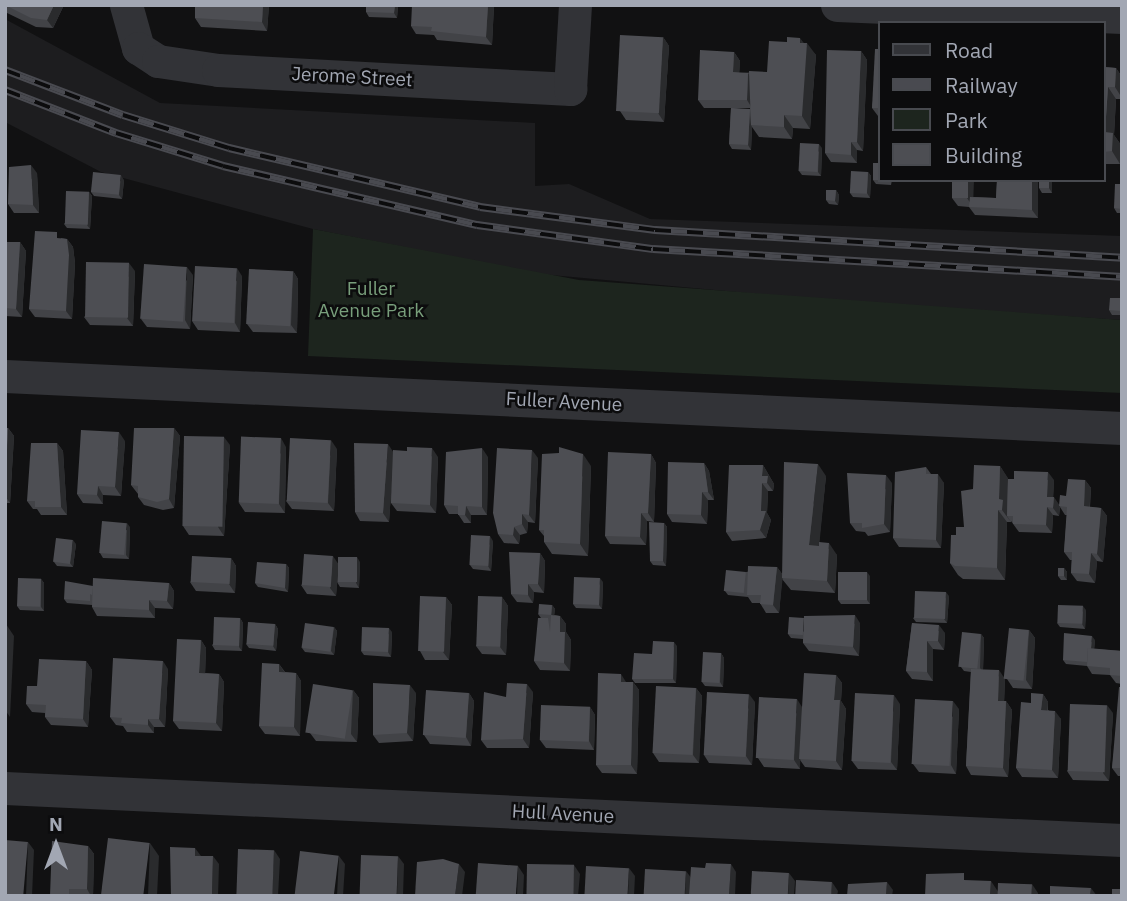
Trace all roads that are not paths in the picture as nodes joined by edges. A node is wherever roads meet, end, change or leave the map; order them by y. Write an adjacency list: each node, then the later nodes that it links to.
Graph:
1 (125, 5): 2 (street, Jerome Street)
2 (575, 5)
3 (837, 5): 4 (street)
4 (1122, 17)
5 (5, 376): 6 (street, Fuller Avenue)
6 (1122, 428)
7 (5, 788): 8 (street, Hull Avenue)
8 (1122, 840)

